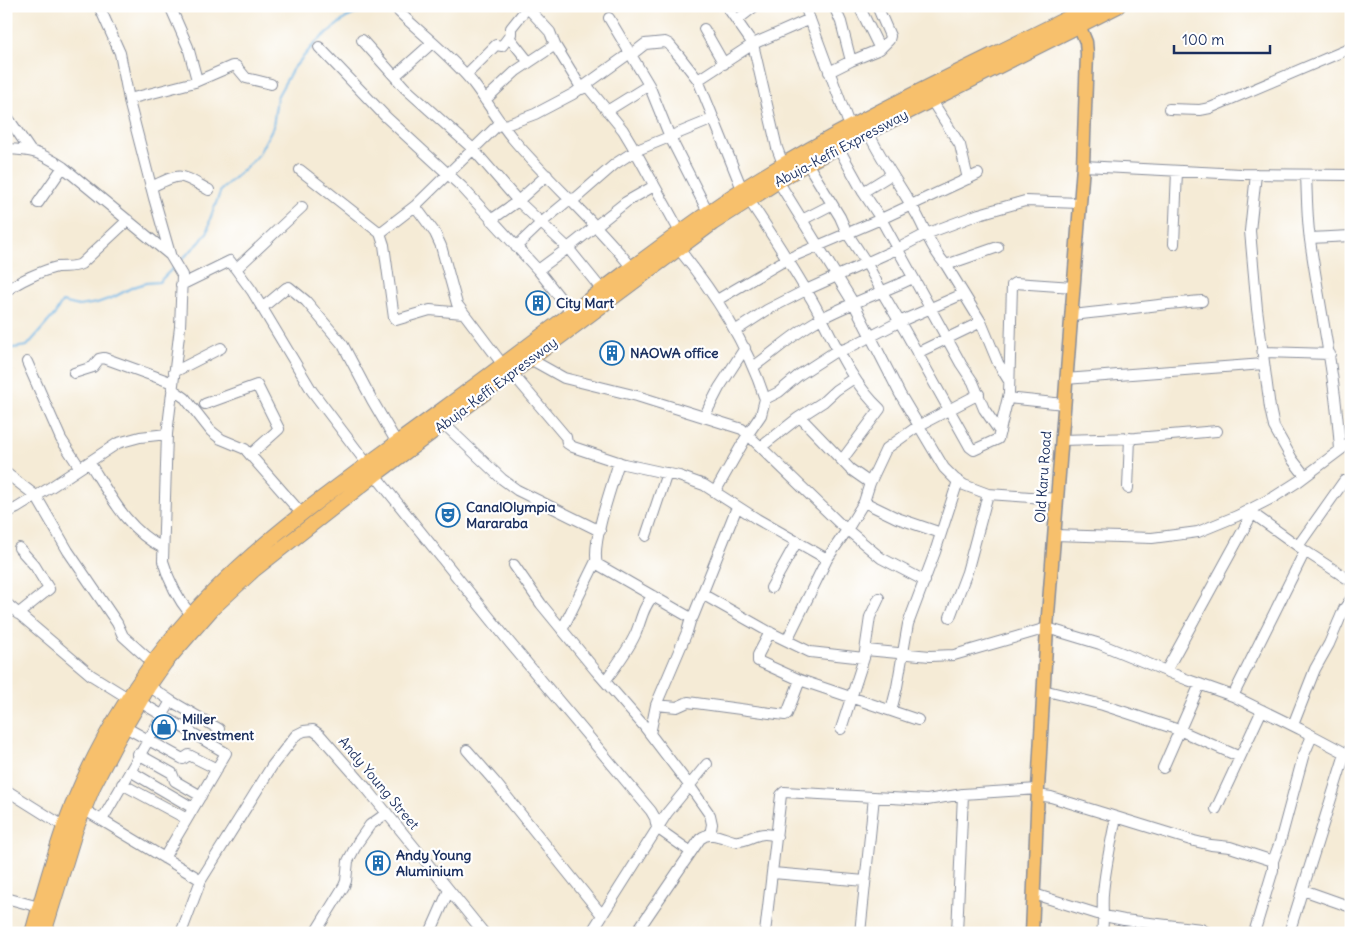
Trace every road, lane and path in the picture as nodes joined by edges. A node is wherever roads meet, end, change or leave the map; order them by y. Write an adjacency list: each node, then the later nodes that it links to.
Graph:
1 (99, 6): 38 (street)
2 (170, 6): 33 (street)
3 (755, 6): 16 (street)
4 (805, 6): 15 (street)
5 (834, 6): 28 (street)
6 (859, 6): 25 (street)
7 (877, 6): 25 (street)
8 (1091, 6): 13 (highway, Abuja-Keffi Expressway)
9 (1118, 6): 13 (highway, Abuja-Keffi Expressway)
10 (526, 7): 18 (street); 22 (street)
11 (728, 8): 16 (street)
12 (399, 12): 20 (street)
13 (1074, 15): 40 (highway, Abuja-Keffi Expressway); 46 (highway, Abuja-Keffi Expressway); 56 (main road, Old Karu Road)
14 (609, 18): 26 (street)
15 (810, 19): 21 (street); 30 (street)
16 (736, 20): 21 (street)
17 (704, 29): 29 (street)
18 (508, 37): 27 (street); 31 (street)
19 (362, 40): 32 (street)
20 (432, 43): 31 (street); 32 (street)
21 (753, 44): 29 (street); 55 (street)
22 (555, 45): 27 (street); 37 (street)
23 (319, 47): 60 (street)
24 (1351, 48): 41 (street)
25 (880, 49): 28 (street)
26 (631, 54): 34 (street); 36 (street); 37 (street)
27 (528, 61): 39 (street)
28 (851, 61): 30 (street)
29 (724, 64): 34 (street)
30 (829, 72): 46 (street)
31 (466, 75): 39 (street)
32 (394, 76): 49 (street)
33 (197, 80): 35 (street); 38 (street)
34 (698, 80): 44 (street)
35 (271, 84)
36 (649, 86): 42 (street); 48 (street)
37 (584, 87): 42 (street); 45 (street)
38 (129, 99): 70 (street)
39 (485, 100): 45 (street)
40 (932, 101): 47 (highway, Abuja-Keffi Expressway); 67 (street)
41 (1169, 109)
42 (607, 111): 53 (street)
43 (6, 115): 52 (street)
44 (713, 119): 48 (street); 73 (street)
45 (502, 124): 49 (street); 65 (street)
46 (850, 127): 55 (highway, Abuja-Keffi Expressway)
47 (868, 132): 50 (highway, Abuja-Keffi Expressway); 61 (street)
48 (670, 137): 53 (street); 82 (street)
49 (472, 148): 60 (street); 75 (street)
50 (838, 148): 54 (highway, Abuja-Keffi Expressway); 72 (street)
51 (6, 149): 52 (street)
52 (30, 150): 57 (street)
53 (635, 151): 69 (street); 74 (street)
54 (807, 163): 68 (highway, Abuja-Keffi Expressway); 78 (street)
55 (783, 164): 73 (highway, Abuja-Keffi Expressway)
56 (1083, 166): 59 (street); 77 (main road, Old Karu Road)
57 (63, 167): 76 (street); 84 (street)
58 (300, 170): 90 (street)
59 (1177, 171): 63 (street); 95 (street)
60 (448, 173): 80 (street); 85 (street)
61 (892, 174): 72 (street); 79 (street)
62 (978, 174): 67 (street)
63 (1256, 174): 64 (street); 135 (street)
64 (1306, 174): 66 (street); 94 (street)
65 (547, 175): 74 (street); 75 (street)
66 (1351, 175)
67 (968, 179): 79 (street)
68 (778, 181): 73 (highway, Abuja-Keffi Expressway); 86 (street)
69 (654, 186): 88 (street); 89 (street)
70 (151, 187): 71 (street); 102 (street)
71 (209, 190)
72 (863, 192): 83 (street)
73 (746, 194): 82 (highway, Abuja-Keffi Expressway); 100 (highway, Abuja-Keffi Expressway); 103 (street)
74 (570, 199): 87 (street); 88 (street)
75 (518, 200): 85 (street); 87 (street)
76 (38, 203)
77 (1080, 203): 92 (street); 112 (main road, Old Karu Road)
78 (831, 205): 86 (street); 91 (street)
79 (910, 205): 83 (street); 92 (street)
80 (415, 206): 90 (street); 123 (street)
81 (302, 207): 107 (street)
82 (708, 212): 89 (highway, Abuja-Keffi Expressway)
83 (881, 219): 91 (street); 101 (street)
84 (128, 220): 102 (street); 115 (street)
85 (491, 220): 96 (street)
86 (802, 220): 97 (street)
87 (541, 223): 96 (street); 99 (street)
88 (596, 226): 99 (street); 106 (street)
89 (680, 232): 106 (highway, Abuja-Keffi Expressway)
90 (380, 233): 123 (street)
91 (847, 233): 97 (street); 104 (street)
92 (926, 234): 101 (street); 105 (street)
93 (1351, 236): 94 (street)
94 (1310, 238): 137 (street)
95 (1174, 244)
96 (516, 247): 108 (street)
97 (818, 247): 103 (street); 109 (street)
98 (998, 247): 105 (street)
99 (568, 248): 108 (street); 113 (street)
100 (678, 248): 118 (street); 138 (highway, Abuja-Keffi Expressway)
101 (897, 249): 104 (street); 110 (street)
102 (170, 255): 111 (street)
103 (787, 260): 114 (street); 118 (street)
104 (866, 262): 109 (street); 116 (street)
105 (946, 265): 117 (street)
106 (632, 268): 113 (highway, Abuja-Keffi Expressway)
107 (236, 269): 111 (street); 121 (street)
108 (538, 270): 124 (street)
109 (837, 276): 114 (street); 120 (street)
110 (913, 278): 116 (street); 122 (street)
111 (181, 285): 143 (street)
112 (1073, 288): 125 (main road, Old Karu Road); 147 (street)
113 (602, 290): 124 (highway, Abuja-Keffi Expressway)
114 (806, 290): 126 (street); 129 (street)
115 (6, 291)
116 (882, 292): 120 (street); 127 (street)
117 (963, 294): 122 (street); 128 (street)
118 (717, 300): 129 (street)
119 (1202, 301): 125 (street)
120 (854, 304): 126 (street); 130 (street)
121 (262, 308): 166 (street); 174 (street)
122 (929, 308): 127 (street); 131 (street)
123 (463, 313): 142 (street)
124 (572, 313): 142 (highway, Abuja-Keffi Expressway)
125 (1071, 314): 146 (main road, Old Karu Road)
126 (821, 319): 134 (street); 141 (street)
127 (899, 322): 130 (street); 136 (street)
128 (981, 322): 131 (street); 147 (street)
129 (735, 330): 133 (street)
130 (870, 337): 134 (street); 158 (street)
131 (947, 339): 136 (street); 149 (street)
132 (221, 348): 143 (street)
133 (745, 348): 141 (street); 155 (street)
134 (838, 351): 145 (street); 151 (street)
135 (1263, 352): 137 (street); 140 (street)
136 (917, 353): 154 (street)
137 (1330, 354): 168 (street)
138 (530, 359): 142 (highway, Abuja-Keffi Expressway); 155 (street)
139 (28, 362): 173 (street)
140 (1264, 364): 146 (street); 177 (street)
141 (753, 367): 151 (street)
142 (508, 369): 157 (highway, Abuja-Keffi Expressway); 166 (highway, Abuja-Keffi Expressway); 172 (street)
143 (174, 372): 148 (street)
144 (74, 373): 148 (street)
145 (854, 378): 156 (street); 170 (street)
146 (1065, 379): 153 (main road, Old Karu Road)
147 (1009, 382): 150 (street)
148 (173, 386): 161 (street); 169 (street)
149 (979, 394): 154 (street); 160 (street)
150 (1008, 398): 153 (street); 160 (street)
151 (765, 399): 162 (street)
152 (205, 404): 169 (street)
153 (1064, 404): 164 (main road, Old Karu Road)
154 (949, 411): 158 (street); 160 (street)
155 (704, 417): 162 (street)
156 (800, 417): 167 (street); 170 (street)
157 (444, 424): 174 (highway, Abuja-Keffi Expressway); 192 (street)
158 (918, 426): 178 (street); 180 (street)
159 (1217, 431): 163 (street)
160 (1000, 432)
161 (168, 434): 171 (street); 198 (street)
162 (748, 434): 167 (street); 182 (street)
163 (1130, 438): 164 (street); 181 (street)
164 (1061, 440): 185 (main road, Old Karu Road)
165 (1351, 442): 168 (street)
166 (397, 443): 174 (highway, Abuja-Keffi Expressway)
167 (761, 448): 191 (street)
168 (1340, 450): 177 (street)
169 (250, 455): 190 (street)
170 (842, 460): 180 (street)
171 (89, 462): 173 (street); 198 (street)
172 (619, 462): 176 (street); 192 (street)
173 (80, 468): 184 (street)
174 (371, 470): 190 (highway, Abuja-Keffi Expressway); 226 (highway, Abuja-Keffi Expressway); 267 (street)
175 (6, 473): 184 (street)
176 (667, 473): 182 (street); 195 (street)
177 (1306, 476): 189 (street)
178 (958, 481): 183 (street); 193 (street)
179 (1344, 481): 199 (street)
180 (870, 483): 186 (street)
181 (1128, 488)
182 (715, 492): 187 (street)
183 (988, 494): 185 (street); 213 (street)
184 (36, 496): 188 (street); 221 (street)
185 (1057, 499): 194 (main road, Old Karu Road)
186 (864, 502): 191 (street); 193 (street)
187 (737, 507): 196 (street); 206 (street)
188 (6, 513)
189 (1250, 513): 194 (street); 199 (street); 222 (street)
190 (302, 514): 212 (highway, Abuja-Keffi Expressway)
191 (848, 530): 200 (street); 203 (street)
192 (600, 531): 201 (street)
193 (941, 534): 203 (street)
194 (1054, 535): 215 (main road, Old Karu Road)
195 (646, 536)
196 (797, 542): 200 (street); 205 (street)
197 (18, 548): 211 (street)
198 (163, 548): 212 (street)
199 (1302, 549): 204 (street); 228 (street)
200 (827, 559): 218 (street)
201 (596, 560): 207 (street); 216 (street)
202 (514, 565): 216 (street)
203 (925, 581): 219 (street)
204 (1351, 581)
205 (772, 588)
206 (702, 594): 214 (street); 217 (street)
207 (653, 596): 214 (street); 224 (street)
208 (879, 598): 220 (street)
209 (1351, 599): 237 (street)
210 (6, 603): 211 (street)
211 (18, 614): 235 (street)
212 (191, 615): 221 (highway, Abuja-Keffi Expressway)
213 (950, 617)
214 (691, 618): 231 (street)
215 (1047, 628): 219 (street); 222 (street); 227 (main road, Old Karu Road)
216 (562, 630): 224 (street)
217 (770, 632): 218 (street); 223 (street)
218 (787, 640): 220 (street)
219 (903, 653): 220 (street); 233 (street)
220 (865, 654): 229 (street)
221 (153, 663): 235 (highway, Abuja-Keffi Expressway)
222 (1166, 671): 225 (street)
223 (800, 680): 229 (street); 231 (street)
224 (605, 681): 241 (street)
225 (1200, 684): 228 (street); 240 (street)
226 (149, 686): 230 (street); 235 (highway, Abuja-Keffi Expressway)
227 (1044, 690): 240 (street); 255 (main road, Old Karu Road)
228 (1233, 696): 232 (street)
229 (852, 698): 233 (street); 239 (street)
230 (171, 701): 234 (street); 238 (street)
231 (656, 705): 241 (street)
232 (1262, 710): 237 (street); 247 (street)
233 (891, 711): 236 (street)
234 (162, 715): 235 (street); 243 (street); 250 (street)
235 (125, 717): 243 (street); 260 (highway, Abuja-Keffi Expressway); 266 (highway, Abuja-Keffi Expressway)
236 (918, 720)
237 (1293, 726): 242 (street)
238 (220, 729)
239 (841, 729)
240 (1179, 730): 247 (street); 249 (street)
241 (650, 734): 253 (street)
242 (1312, 736): 246 (street); 272 (street)
243 (147, 739): 245 (street); 250 (street)
244 (467, 750): 282 (street)
245 (138, 754): 251 (street); 257 (street)
246 (1348, 755): 277 (street)
247 (1240, 757): 261 (street)
248 (707, 764): 253 (street)
249 (1163, 768)
250 (217, 769): 257 (street)
251 (130, 771): 252 (street); 259 (street)
252 (122, 784): 264 (street); 265 (street)
253 (689, 786): 267 (street); 268 (street)
254 (6, 790): 266 (street)
255 (1038, 792): 256 (street); 263 (street); 278 (main road, Old Karu Road)
256 (963, 794): 258 (street); 294 (street)
257 (201, 796): 259 (street)
258 (874, 797): 269 (street); 275 (street)
259 (194, 808): 264 (street)
260 (84, 809): 265 (street); 285 (highway, Abuja-Keffi Expressway)
261 (1216, 809)
262 (387, 813): 274 (street, Andy Young Street); 276 (street, Andy Young Street); 287 (street)
263 (1116, 817): 272 (street); 283 (street)
264 (187, 819): 271 (street)
265 (102, 820): 271 (street)
266 (64, 826): 280 (highway, Abuja-Keffi Expressway)
267 (657, 828): 270 (street); 282 (street)
268 (710, 835): 269 (street); 270 (street)
269 (778, 837): 273 (street)
270 (691, 852): 291 (street)
271 (164, 858): 274 (street)
272 (1273, 861): 298 (street)
273 (773, 873): 275 (street); 292 (street)
274 (201, 880): 286 (street)
275 (865, 881): 293 (street)
276 (449, 890): 288 (street); 289 (street, Andy Young Street)
277 (1303, 890): 281 (street); 299 (street)
278 (1034, 894): 283 (street); 295 (main road, Old Karu Road)
279 (6, 898): 280 (street)
280 (39, 907): 284 (highway, Abuja-Keffi Expressway)
281 (1351, 907)
282 (602, 915): 290 (street)
283 (1104, 916): 296 (street); 297 (street)
284 (32, 933)
285 (44, 933)
286 (181, 933)
287 (315, 933)
288 (430, 933)
289 (484, 933)
290 (591, 933)
291 (636, 933)
292 (765, 933)
293 (860, 933)
294 (957, 933)
295 (1032, 933)
296 (1102, 933)
297 (1208, 933)
298 (1254, 933)
299 (1289, 933)

